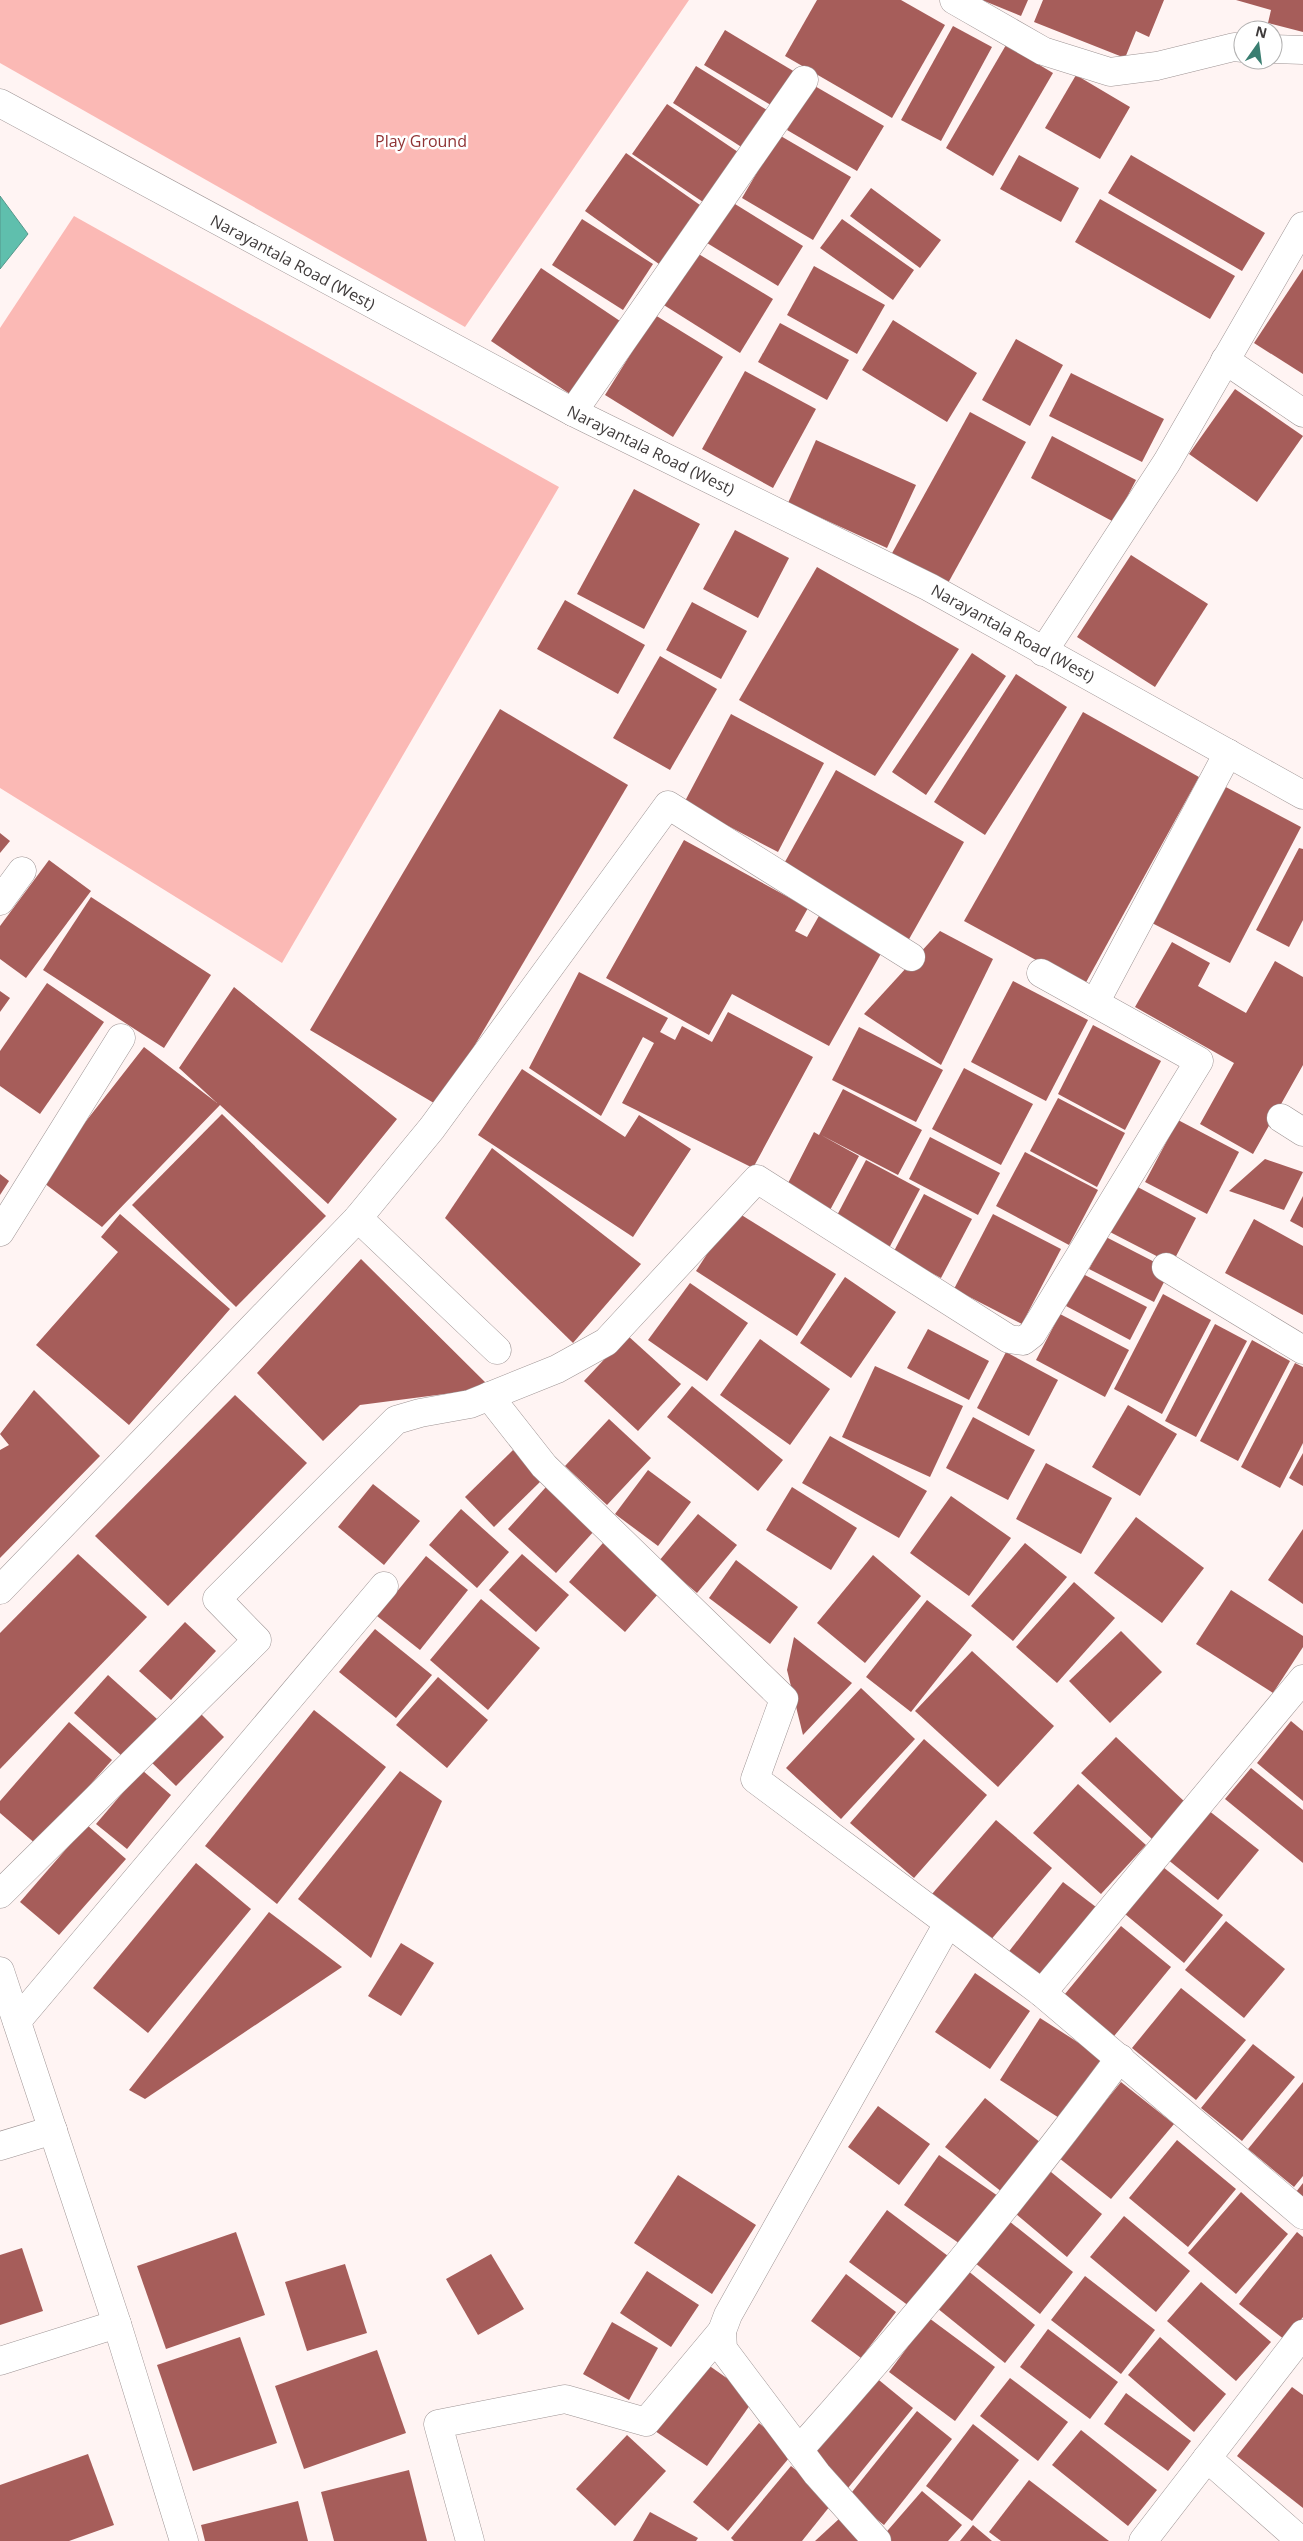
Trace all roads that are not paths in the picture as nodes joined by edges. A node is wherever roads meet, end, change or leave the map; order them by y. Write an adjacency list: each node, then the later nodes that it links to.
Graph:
1 (954, 0): 2 (street)
2 (1233, 48)
3 (1283, 49): 4 (street)
4 (1303, 50)
5 (804, 80): 9 (street)
6 (0, 103): 9 (street, Narayantala Road (West))
7 (1303, 226): 8 (street)
8 (1226, 360): 10 (street); 11 (street)
9 (573, 412): 11 (street, Narayantala Road (West))
10 (1303, 413)
11 (1043, 652): 12 (street, Narayantala Road (West))
12 (1228, 753): 13 (street, Narayantala Road (West)); 18 (street)
13 (1303, 795)
14 (22, 871): 15 (street)
15 (0, 901)
16 (911, 957): 20 (street)
17 (1041, 973): 18 (street)
18 (1095, 1003): 25 (street)
19 (121, 1038): 21 (street)
20 (358, 1218): 23 (street); 27 (street)
21 (0, 1232)
22 (1166, 1267): 24 (street)
23 (497, 1350)
24 (1303, 1350)
25 (489, 1396): 29 (street); 30 (street)
26 (384, 1586): 33 (street)
27 (0, 1590)
28 (1303, 1679): 32 (street)
29 (0, 1894)
30 (947, 1924): 32 (street); 39 (street)
31 (0, 1970): 33 (street)
32 (1042, 1993): 34 (street)
33 (17, 2021): 35 (street)
34 (1120, 2058): 37 (street); 42 (street)
35 (53, 2130): 36 (street); 38 (street)
36 (0, 2146)
37 (1303, 2215)
38 (117, 2324): 41 (street); 44 (street)
39 (722, 2332): 42 (street); 45 (street)
40 (1303, 2334): 43 (street)
41 (0, 2361)
42 (799, 2450): 46 (street)
43 (1207, 2458): 47 (street); 48 (street)
44 (184, 2541)
45 (470, 2541)
46 (877, 2541)
47 (1143, 2541)
48 (1301, 2541)

